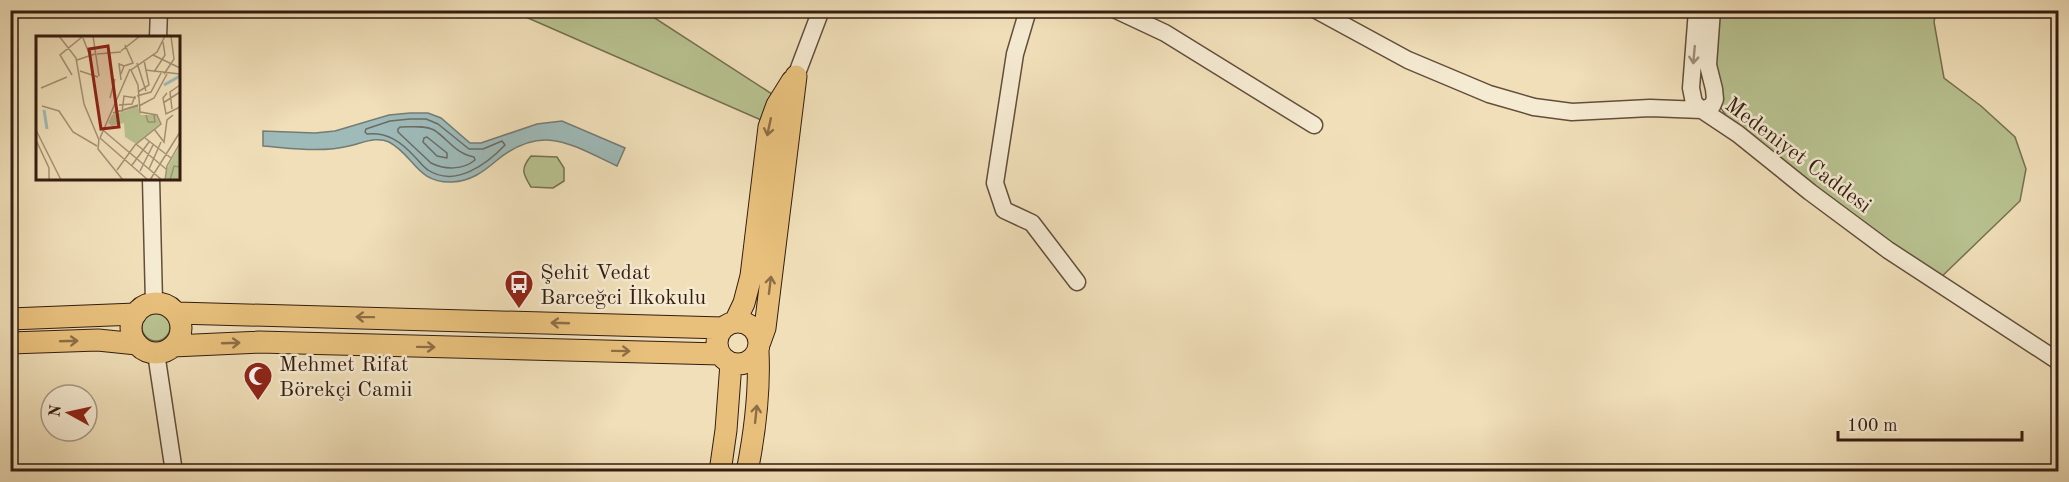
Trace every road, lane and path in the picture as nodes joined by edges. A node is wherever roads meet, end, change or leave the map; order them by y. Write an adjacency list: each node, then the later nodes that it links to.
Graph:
1 (159, 10): 8 (street)
2 (1028, 10): 13 (street)
3 (1116, 10): 11 (street)
4 (1316, 10): 10 (street, Medeniyet Caddesi)
5 (1697, 10): 10 (street, one-way to 10)
6 (1712, 10): 10 (street)
7 (816, 13): 9 (street)
8 (158, 36)
9 (796, 76): 17 (main road, one-way to 17); 20 (main road, one-way to 9)
10 (1702, 110): 22 (street, Medeniyet Caddesi)
11 (1314, 125)
12 (151, 180): 14 (street)
13 (1077, 282)
14 (145, 308): 15 (main road); 16 (main road); 19 (main road)
15 (177, 313): 17 (main road, one-way to 15); 19 (main road)
16 (10, 319)
17 (729, 325): 20 (main road); 21 (main road)
18 (10, 343): 19 (main road, one-way to 19)
19 (156, 347): 21 (main road, one-way to 21); 23 (street)
20 (759, 347): 21 (main road); 25 (main road, one-way to 20)
21 (725, 359): 24 (main road)
22 (2058, 361)
23 (174, 471)
24 (720, 471)
25 (747, 471)

